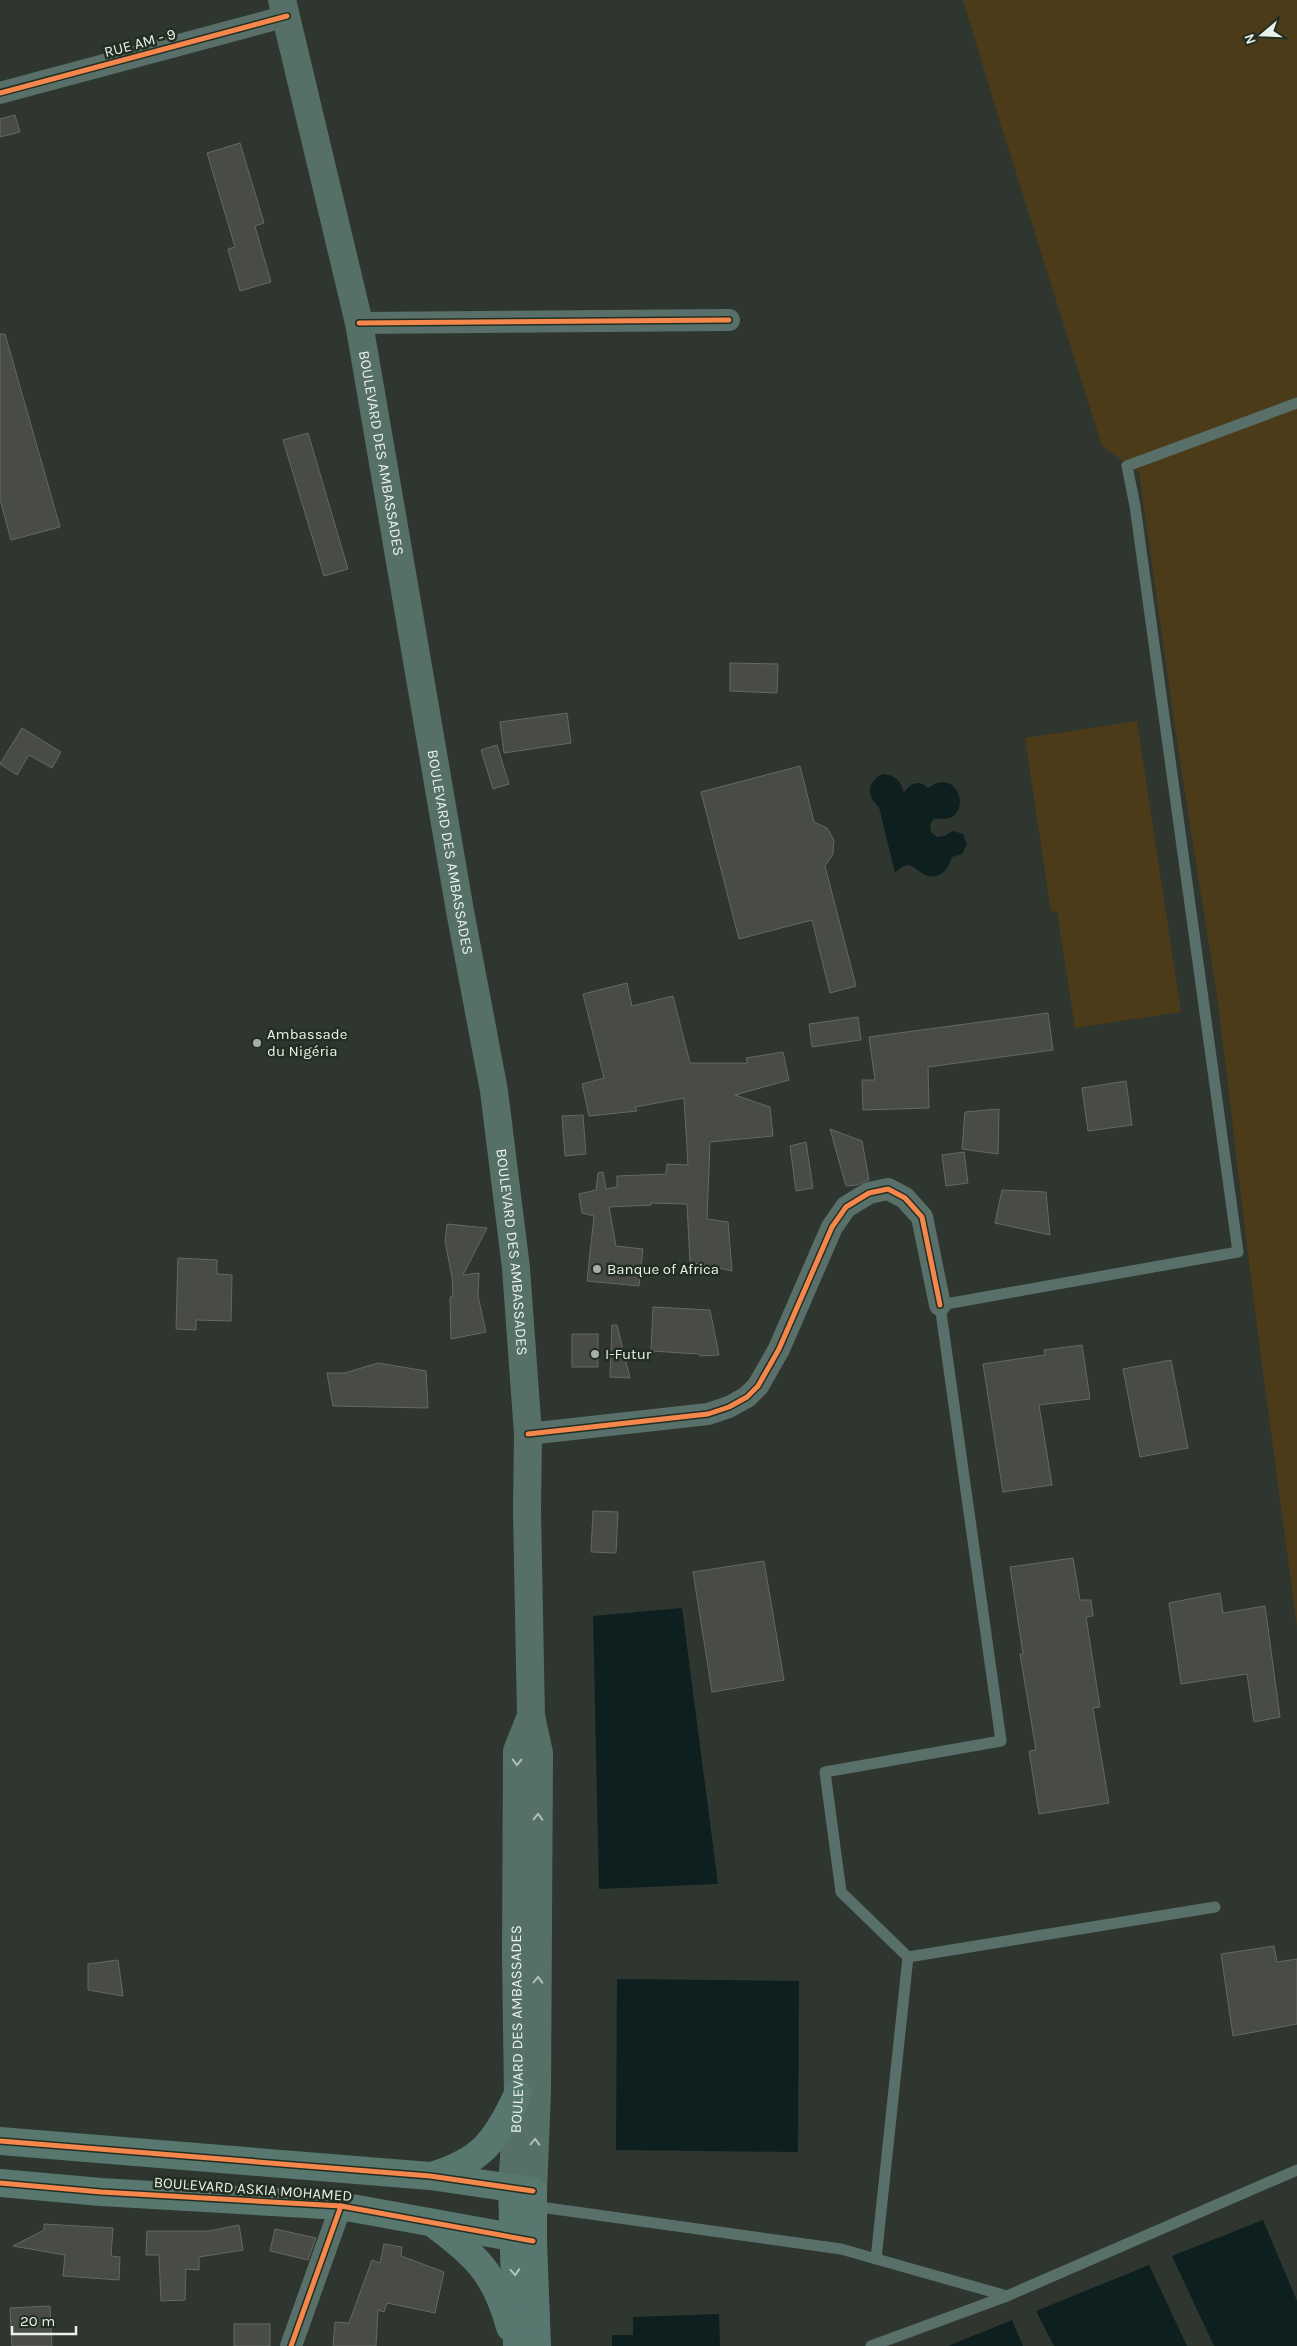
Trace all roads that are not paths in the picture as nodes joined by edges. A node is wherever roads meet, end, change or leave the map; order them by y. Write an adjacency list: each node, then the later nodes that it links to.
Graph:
1 (284, 8): 2 (street, RUE AM - 9); 4 (main road, BOULEVARD DES AMBASSADES)
2 (0, 93)
3 (729, 320): 4 (street)
4 (359, 323): 7 (main road, BOULEVARD DES AMBASSADES)
5 (1297, 403): 6 (lane)
6 (940, 1305): 7 (street); 10 (lane)
7 (528, 1434): 8 (main road, BOULEVARD DES AMBASSADES)
8 (531, 1716): 11 (main road, BOULEVARD DES AMBASSADES, one-way to 11); 16 (main road, BOULEVARD DES AMBASSADES, one-way to 8)
9 (1215, 1907): 10 (lane)
10 (908, 1958): 20 (lane)
11 (518, 2094): 14 (main road); 16 (main road, BOULEVARD DES AMBASSADES)
12 (0, 2141): 14 (main road, BOULEVARD ASKIA MOHAMED)
13 (1297, 2170): 21 (lane)
14 (430, 2176): 16 (main road, BOULEVARD ASKIA MOHAMED)
15 (0, 2183): 17 (main road, BOULEVARD ASKIA MOHAMED)
16 (526, 2195): 19 (main road, BOULEVARD DES AMBASSADES); 20 (lane)
17 (341, 2206): 18 (main road, BOULEVARD ASKIA MOHAMED); 22 (street)
18 (430, 2222): 19 (main road, BOULEVARD ASKIA MOHAMED); 23 (main road)
19 (522, 2240): 23 (main road, BOULEVARD DES AMBASSADES, one-way to 23); 24 (main road, BOULEVARD DES AMBASSADES)
20 (876, 2259): 21 (lane)
21 (1007, 2296): 25 (lane)
22 (292, 2346)
23 (516, 2346)
24 (538, 2346)
25 (872, 2346)

